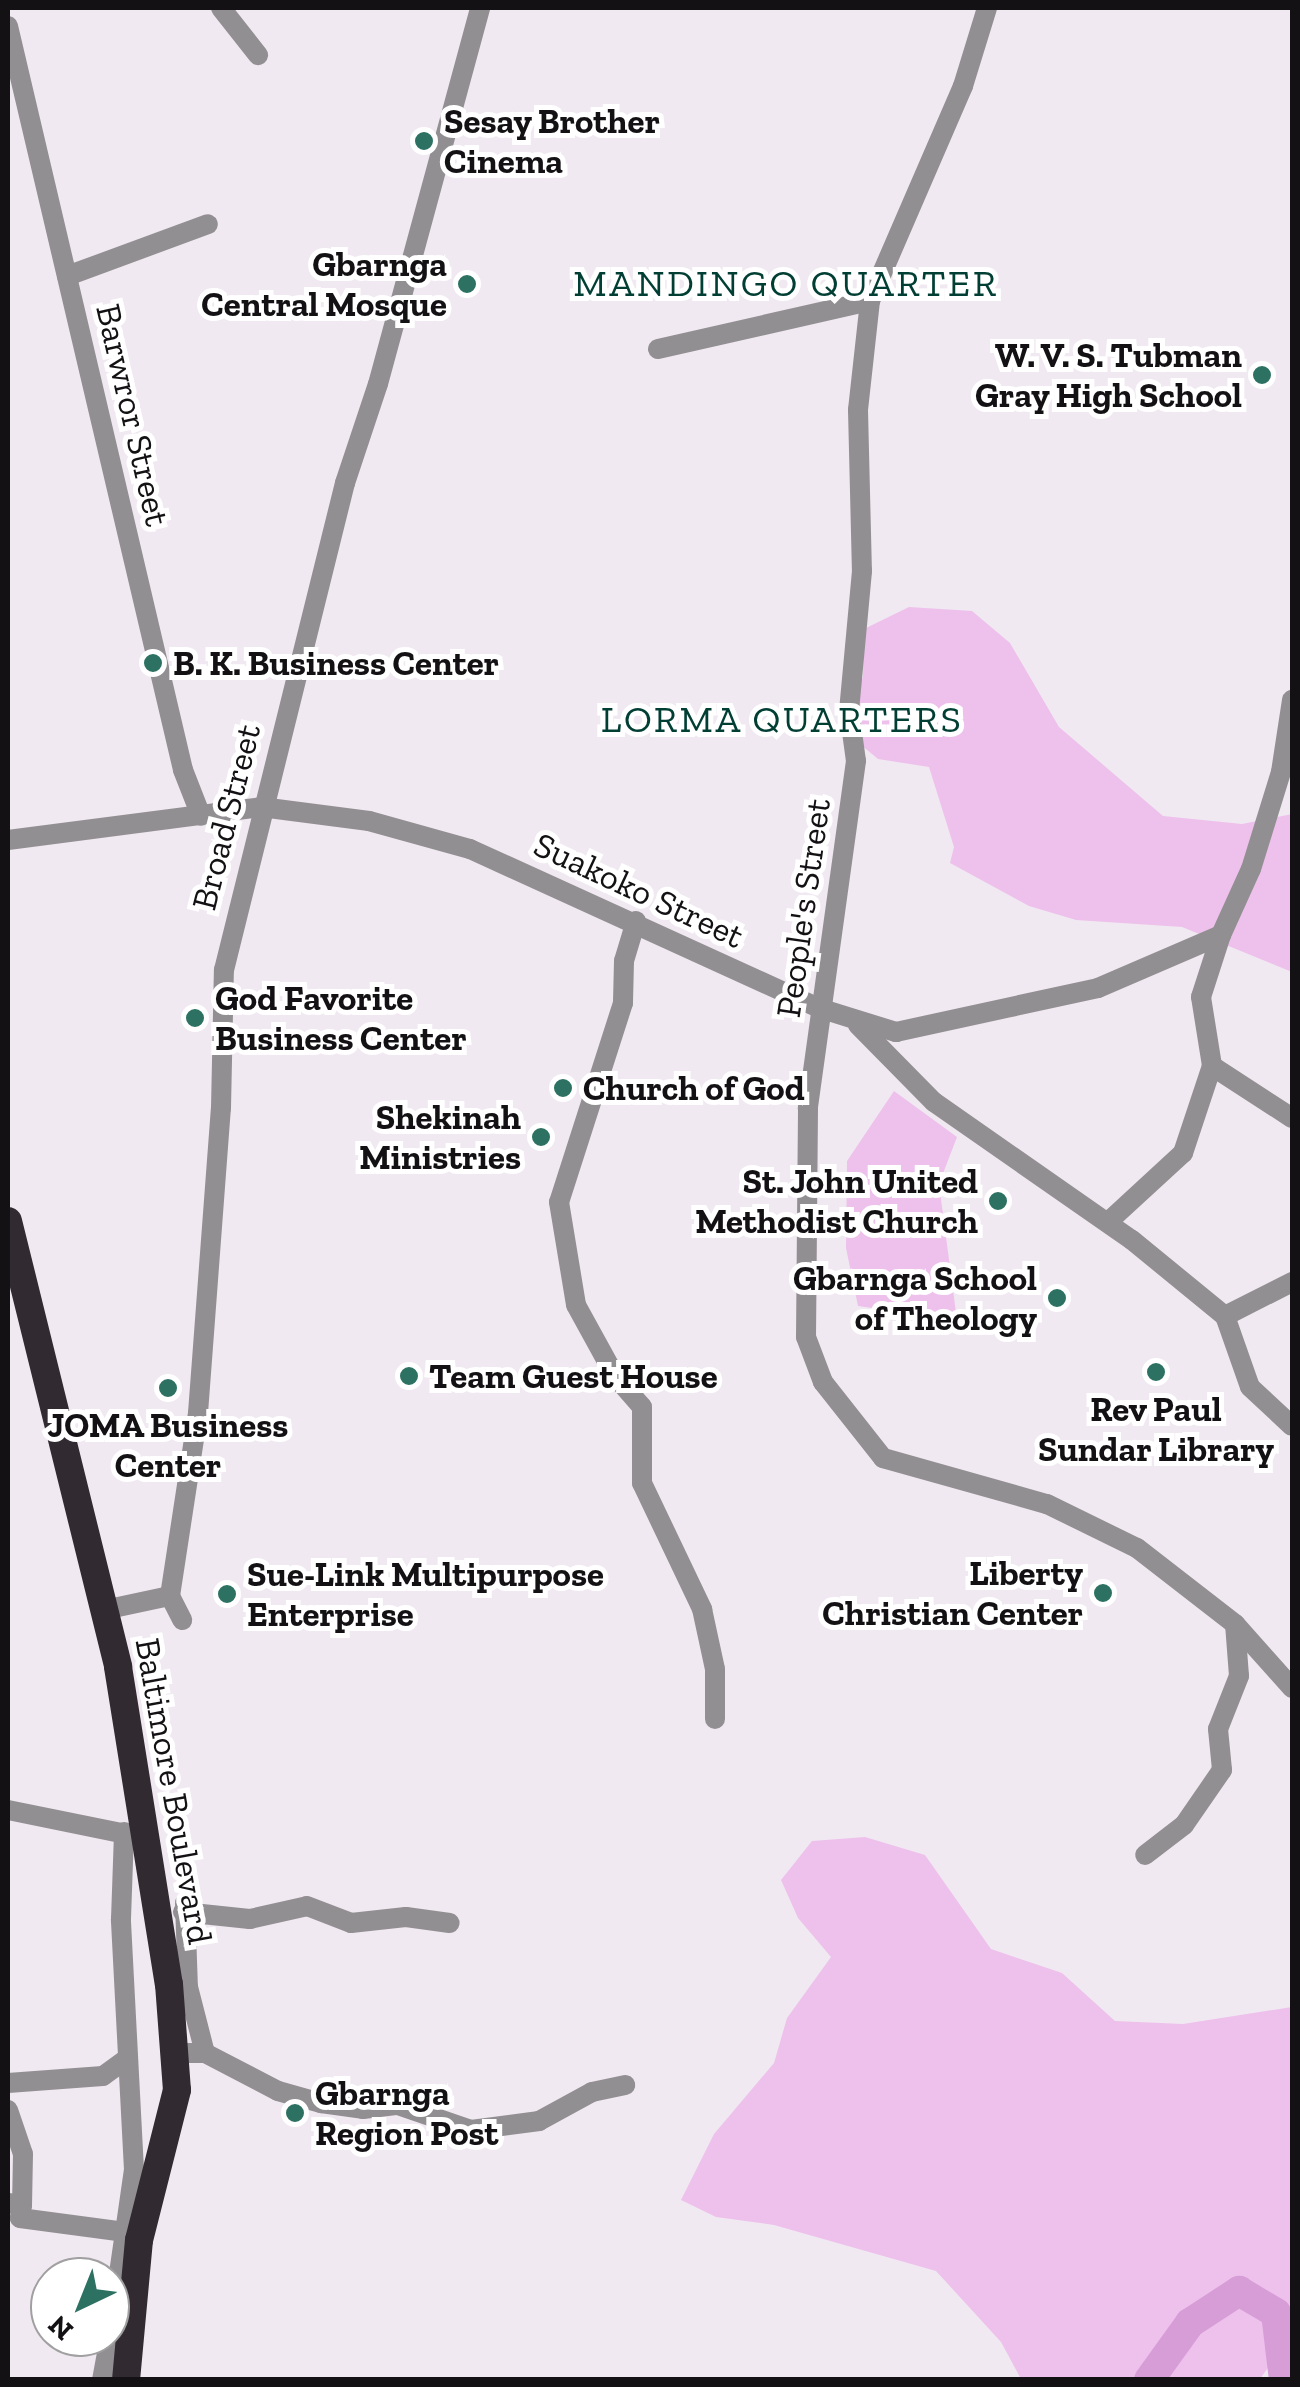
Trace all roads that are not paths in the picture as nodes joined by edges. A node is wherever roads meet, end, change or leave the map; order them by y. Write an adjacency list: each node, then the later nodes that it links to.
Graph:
1 (220, 8): 5 (street)
2 (480, 8): 11 (street, Broad Street)
3 (987, 8): 8 (street, People's Street)
4 (8, 26): 7 (street, Barwror Street)
5 (258, 55)
6 (208, 224): 7 (street)
7 (67, 276): 12 (street, Barwror Street)
8 (870, 301): 9 (street); 16 (street, People's Street)
9 (658, 348)
10 (1292, 700): 15 (street)
11 (260, 807): 12 (street, Suakoko Street); 14 (street, Suakoko Street); 25 (street, Broad Street)
12 (201, 816): 13 (street, Suakoko Street)
13 (8, 840)
14 (636, 921): 16 (street, Suakoko Street); 30 (street)
15 (1221, 935): 17 (street, Suakoko Street); 18 (street)
16 (819, 1008): 17 (street, Suakoko Street); 28 (street, People's Street)
17 (856, 1023): 21 (street)
18 (1212, 1066): 19 (street); 21 (street)
19 (1292, 1118)
20 (8, 1221): 26 (highway, Baltimore Boulevard)
21 (1108, 1222): 23 (street)
22 (1292, 1282): 23 (street)
23 (1225, 1316): 24 (street)
24 (1292, 1426)
25 (170, 1596): 26 (street); 27 (street)
26 (104, 1610): 32 (highway, Baltimore Boulevard)
27 (182, 1620)
28 (1234, 1624): 29 (street, People's Street); 33 (street)
29 (1292, 1688)
30 (715, 1719)
31 (8, 1810): 32 (street)
32 (134, 1835): 35 (highway, Baltimore Boulevard); 37 (street)
33 (1144, 1855)
34 (450, 1923): 36 (street)
35 (174, 2053): 36 (street); 44 (highway, Baltimore Boulevard)
36 (205, 2053): 39 (street)
37 (128, 2058): 38 (street); 42 (street)
38 (8, 2083)
39 (625, 2085)
40 (8, 2110): 41 (street)
41 (14, 2204): 42 (street)
42 (126, 2232): 43 (street)
43 (122, 2257)
44 (126, 2380)

